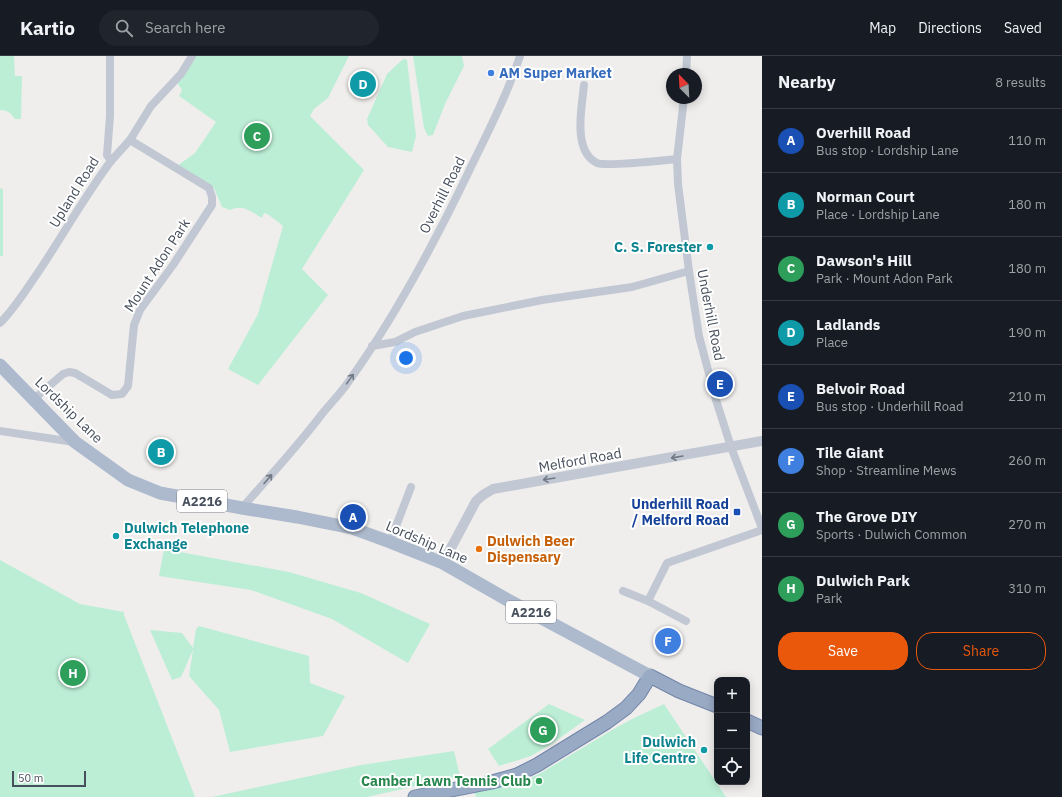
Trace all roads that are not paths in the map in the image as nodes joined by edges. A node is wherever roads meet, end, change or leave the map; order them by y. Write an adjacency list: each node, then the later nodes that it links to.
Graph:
1 (110, 56): 10 (street, Upland Road)
2 (192, 56): 8 (street)
3 (520, 56): 13 (street, Overhill Road)
4 (687, 56): 5 (street)
5 (686, 68)
6 (584, 85): 9 (street)
7 (683, 104): 9 (street, Underhill Road)
8 (130, 140): 10 (street); 15 (street, Mount Adon Park)
9 (678, 159): 11 (street, Underhill Road)
10 (110, 161): 12 (street, Upland Road)
11 (689, 271): 13 (street); 19 (street, Underhill Road)
12 (0, 323)
13 (372, 346): 21 (street, Overhill Road, one-way to 13)
14 (0, 365): 15 (main road, Lordship Lane / A2216)
15 (34, 399): 18 (main road, Lordship Lane / A2216)
16 (0, 431): 18 (street)
17 (762, 441): 19 (street, Melford Road)
18 (75, 442): 21 (main road, Lordship Lane / A2216)
19 (732, 447): 22 (street, Underhill Road); 24 (street, Melford Road, one-way to 24)
20 (411, 487): 23 (street)
21 (242, 508): 23 (main road, Lordship Lane / A2216)
22 (762, 529): 26 (street)
23 (390, 542): 24 (main road, Lordship Lane / A2216)
24 (443, 563): 28 (main road, Lordship Lane / A2216)
25 (623, 591): 26 (street)
26 (648, 601): 27 (street)
27 (686, 621)
28 (650, 676): 29 (highway, Lordship Lane); 32 (highway)
29 (714, 705)
30 (750, 722): 31 (highway)
31 (762, 728)
32 (415, 797)

